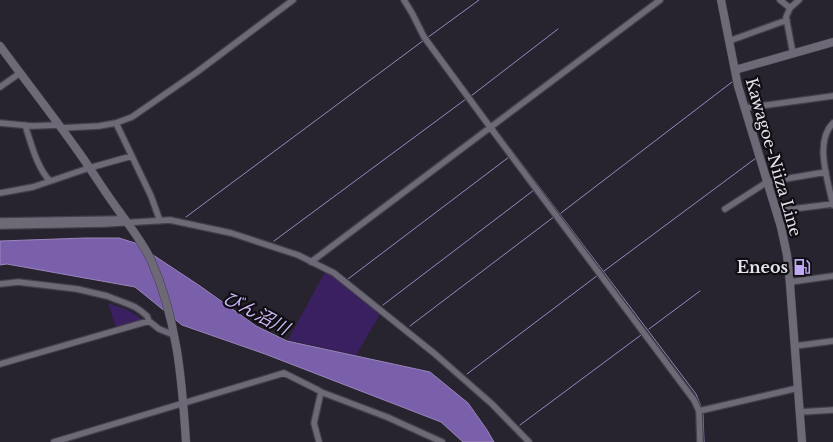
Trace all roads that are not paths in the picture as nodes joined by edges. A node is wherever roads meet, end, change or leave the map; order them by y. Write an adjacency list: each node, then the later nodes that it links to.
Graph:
1 (293, 0): 19 (street)
2 (404, 0): 23 (street)
3 (660, 0): 23 (street)
4 (721, 0): 9 (main road, Kawagoe-Niiza Line)
5 (780, 0): 7 (street)
6 (799, 0): 7 (street)
7 (790, 8): 8 (street)
8 (786, 20): 9 (street); 12 (street)
9 (729, 41): 13 (main road, Kawagoe-Niiza Line)
10 (833, 42): 12 (main road)
11 (0, 46): 14 (main road)
12 (793, 54): 13 (main road)
13 (735, 70): 17 (main road, Kawagoe-Niiza Line)
14 (20, 73): 15 (street); 22 (main road)
15 (0, 87)
16 (833, 96): 17 (street)
17 (745, 108): 28 (main road, Kawagoe-Niiza Line)
18 (0, 123): 21 (street)
19 (116, 123): 22 (street); 24 (street)
20 (833, 123): 26 (street)
21 (25, 125): 22 (street); 27 (street)
22 (60, 126): 25 (main road)
23 (490, 128): 37 (street); 50 (street)
24 (132, 156): 25 (street); 35 (street)
25 (89, 168): 27 (street); 34 (main road)
26 (826, 172): 28 (street); 30 (street)
27 (50, 181): 29 (street)
28 (767, 182): 31 (street); 32 (main road, Kawagoe-Niiza Line)
29 (0, 193)
30 (833, 204): 32 (street)
31 (725, 209)
32 (776, 211): 39 (main road, Kawagoe-Niiza Line)
33 (0, 221): 34 (street)
34 (127, 221): 35 (street); 36 (street); 42 (main road)
35 (160, 221): 37 (street)
36 (0, 226)
37 (311, 262): 56 (street)
38 (833, 276): 39 (street)
39 (790, 282): 44 (main road, Kawagoe-Niiza Line)
40 (0, 284): 41 (street)
41 (149, 321): 42 (street); 45 (street)
42 (173, 331): 48 (main road)
43 (833, 341): 44 (street)
44 (796, 346): 46 (main road, Kawagoe-Niiza Line)
45 (0, 364)
46 (798, 388): 50 (street); 51 (main road, Kawagoe-Niiza Line)
47 (322, 392): 48 (street); 54 (street); 55 (street)
48 (183, 403): 52 (street); 53 (main road)
49 (833, 410): 51 (street)
50 (699, 411): 57 (street)
51 (800, 412): 58 (main road, Kawagoe-Niiza Line)
52 (54, 442)
53 (186, 442)
54 (319, 442)
55 (442, 442)
56 (529, 442)
57 (700, 442)
58 (802, 442)

